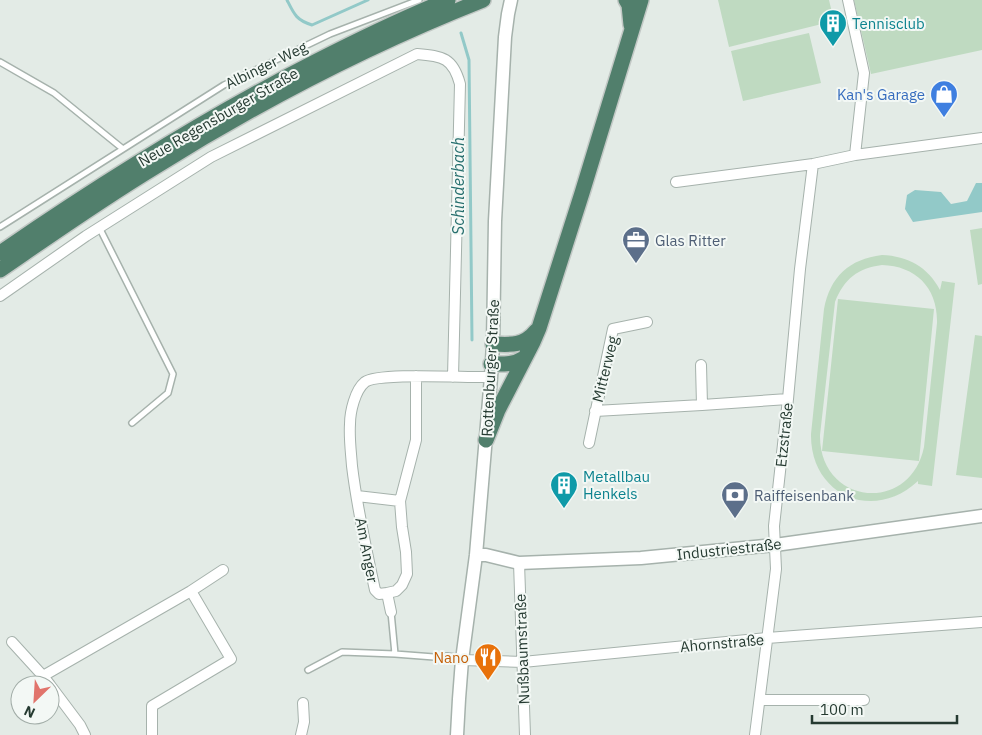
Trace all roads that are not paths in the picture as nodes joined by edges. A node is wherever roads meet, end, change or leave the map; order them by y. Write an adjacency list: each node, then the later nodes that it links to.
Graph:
1 (419, 0): 11 (lane, Albinger Weg)
2 (448, 0): 17 (highway, Neue Regensburger Straße)
3 (483, 0): 18 (highway)
4 (511, 0): 22 (street, Rottenburger Straße)
5 (626, 0): 8 (highway)
6 (641, 0): 8 (highway)
7 (848, 0): 12 (street)
8 (632, 32): 21 (highway)
9 (0, 62): 11 (lane)
10 (982, 138): 12 (street)
11 (123, 149): 15 (lane, Albinger Weg)
12 (855, 155): 13 (street)
13 (813, 164): 14 (street); 28 (street, Etzstraße)
14 (676, 182)
15 (0, 227)
16 (99, 227): 19 (street); 27 (street); 31 (lane)
17 (0, 253)
18 (0, 270)
19 (0, 296)
20 (647, 322): 30 (street, Mitterweg)
21 (539, 328): 22 (highway); 23 (highway)
22 (493, 344): 25 (street, Rottenburger Straße)
23 (524, 358): 25 (highway); 32 (highway)
24 (701, 365): 29 (street)
25 (491, 371): 27 (street, Am Anger); 32 (street, Rottenburger Straße)
26 (416, 376): 27 (street, Am Anger); 34 (street, Am Anger); 35 (street, Am Anger)
27 (452, 377)
28 (788, 398): 29 (street, Mitterweg); 37 (street, Etzstraße)
29 (702, 405): 30 (street, Mitterweg)
30 (595, 411): 33 (street, Mitterweg)
31 (132, 423)
32 (486, 440): 38 (street, Rottenburger Straße)
33 (589, 442)
34 (357, 496): 35 (street, Am Anger); 42 (street, Am Anger)
35 (400, 501): 42 (street, Am Anger)
36 (982, 516): 37 (street, Industriestraße)
37 (775, 545): 39 (street, Industriestraße); 45 (street, Etzstraße)
38 (476, 555): 39 (street, Industriestraße); 49 (street, Rottenburger Straße)
39 (519, 563): 50 (street, Nußbaumstraße)
40 (223, 570): 41 (street)
41 (191, 591): 53 (street); 59 (street)
42 (387, 593): 43 (street, Am Anger)
43 (391, 612): 47 (lane, Am Anger)
44 (982, 622): 45 (street, Ahornstraße)
45 (767, 638): 50 (street, Ahornstraße); 55 (street, Etzstraße)
46 (12, 642): 52 (street)
47 (395, 654): 48 (lane); 51 (lane)
48 (447, 658): 49 (street)
49 (462, 660): 50 (street, Ahornstraße); 61 (street, Rottenburger Straße)
50 (523, 662): 62 (street, Nußbaumstraße)
51 (308, 670)
52 (42, 675)
53 (45, 675)
54 (60, 698): 58 (street)
55 (760, 700): 56 (street); 63 (street, Etzstraße)
56 (864, 700)
57 (303, 703): 60 (street)
58 (85, 735)
59 (152, 735)
60 (302, 735)
61 (458, 735)
62 (525, 735)
63 (755, 735)

